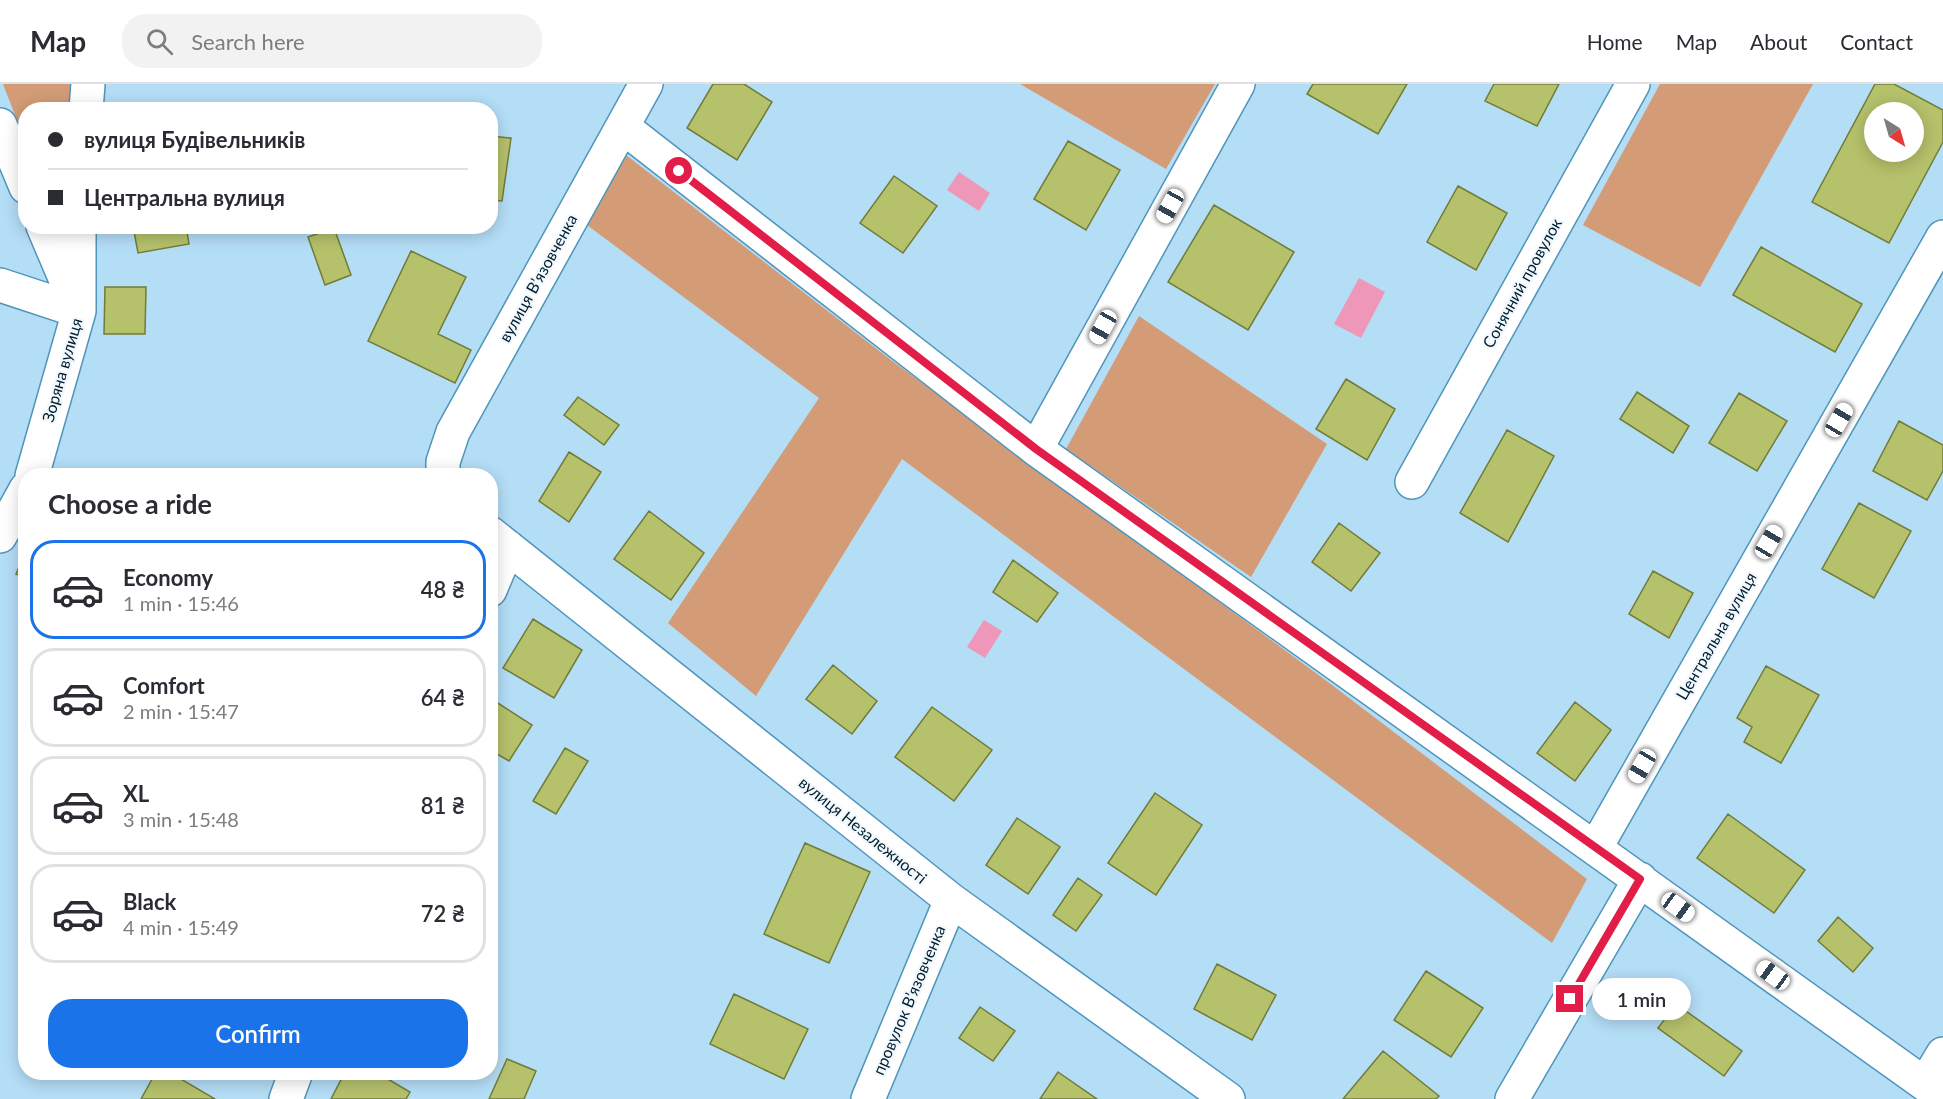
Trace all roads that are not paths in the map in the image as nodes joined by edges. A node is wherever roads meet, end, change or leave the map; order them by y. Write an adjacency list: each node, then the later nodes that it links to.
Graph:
1 (88, 84): 5 (street)
2 (646, 84): 7 (street, вулиця Вʼязовченка)
3 (1238, 84): 14 (street)
4 (1633, 84): 17 (street, Сонячний провулок)
5 (87, 102)
6 (0, 125): 8 (street)
7 (622, 127): 14 (street); 16 (street, вулиця Вʼязовченка)
8 (18, 166)
9 (46, 234): 13 (street)
10 (79, 234): 13 (street, Зоряна вулиця)
11 (1943, 237): 21 (street, Центральна вулиця)
12 (0, 285): 13 (street)
13 (79, 311): 15 (street, Зоряна вулиця)
14 (1036, 449): 21 (street)
15 (34, 468)
16 (443, 468)
17 (1412, 482)
18 (18, 503): 19 (street)
19 (0, 536)
20 (499, 540): 23 (street, вулиця Незалежності)
21 (1596, 847): 22 (street)
22 (1640, 879): 26 (street); 30 (street)
23 (951, 900): 28 (street, провулок Вʼязовченка); 29 (street, вулиця Незалежності)
24 (1943, 1054): 26 (street)
25 (293, 1080): 27 (street)
26 (1934, 1090)
27 (286, 1099)
28 (868, 1099)
29 (1228, 1099)
30 (1512, 1099)

